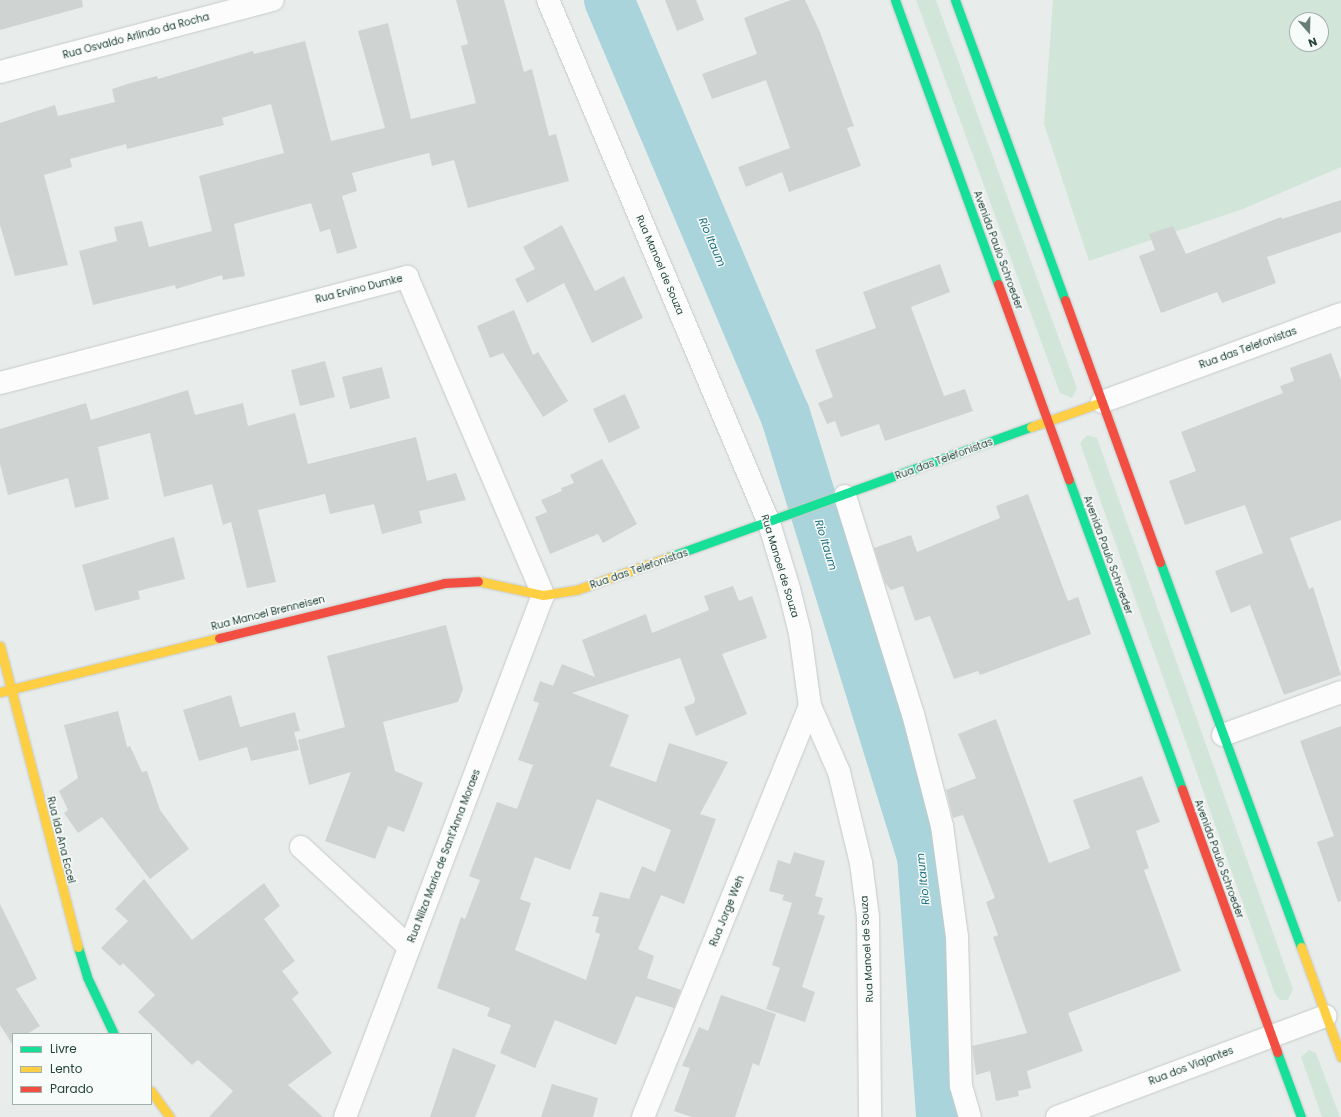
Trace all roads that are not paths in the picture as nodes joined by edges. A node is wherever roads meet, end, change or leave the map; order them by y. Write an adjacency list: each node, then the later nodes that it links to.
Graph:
1 (273, 0): 5 (street, Rua Osvaldo Arlindo da Rocha)
2 (548, 0): 11 (street, Rua Manoel de Souza)
3 (896, 0): 9 (main road, Avenida Paulo Schroeder)
4 (956, 0): 8 (main road)
5 (0, 72)
6 (1341, 314): 8 (street, Rua das Telefonistas)
7 (0, 383): 12 (street, Rua Ervino Dumke)
8 (1102, 402): 9 (main road, Rua das Telefonistas); 18 (main road)
9 (1048, 421): 10 (main road, Rua das Telefonistas); 23 (main road, Avenida Paulo Schroeder)
10 (837, 498): 11 (main road, Rua das Telefonistas); 30 (street)
11 (769, 523): 12 (main road, Rua das Telefonistas); 17 (street, Rua Manoel de Souza)
12 (543, 595): 14 (main road, Rua Manoel Brenneisen); 20 (street, Rua Nilza Maria de Sant'Anna Moraes)
13 (0, 646): 14 (main road, Rua Ida Ana Eccel)
14 (11, 689): 15 (main road, Rua Manoel Brenneisen); 22 (main road, Rua Ida Ana Eccel)
15 (0, 692)
16 (1341, 692): 18 (street)
17 (810, 706): 28 (street, Rua Jorge Weh); 29 (street, Rua Manoel de Souza)
18 (1224, 736): 21 (main road)
19 (301, 847): 20 (street)
20 (409, 947): 27 (street, Rua Nilza Maria de Sant'Anna Moraes)
21 (1326, 1016): 23 (street, Rua dos Viajantes); 24 (main road)
22 (114, 1033)
23 (1272, 1036): 31 (street, Rua dos Viajantes); 32 (main road, Avenida Paulo Schroeder)
24 (1341, 1057)
25 (152, 1092): 26 (main road)
26 (170, 1117)
27 (345, 1117)
28 (644, 1117)
29 (870, 1117)
30 (970, 1117)
31 (1057, 1117)
32 (1301, 1117)

